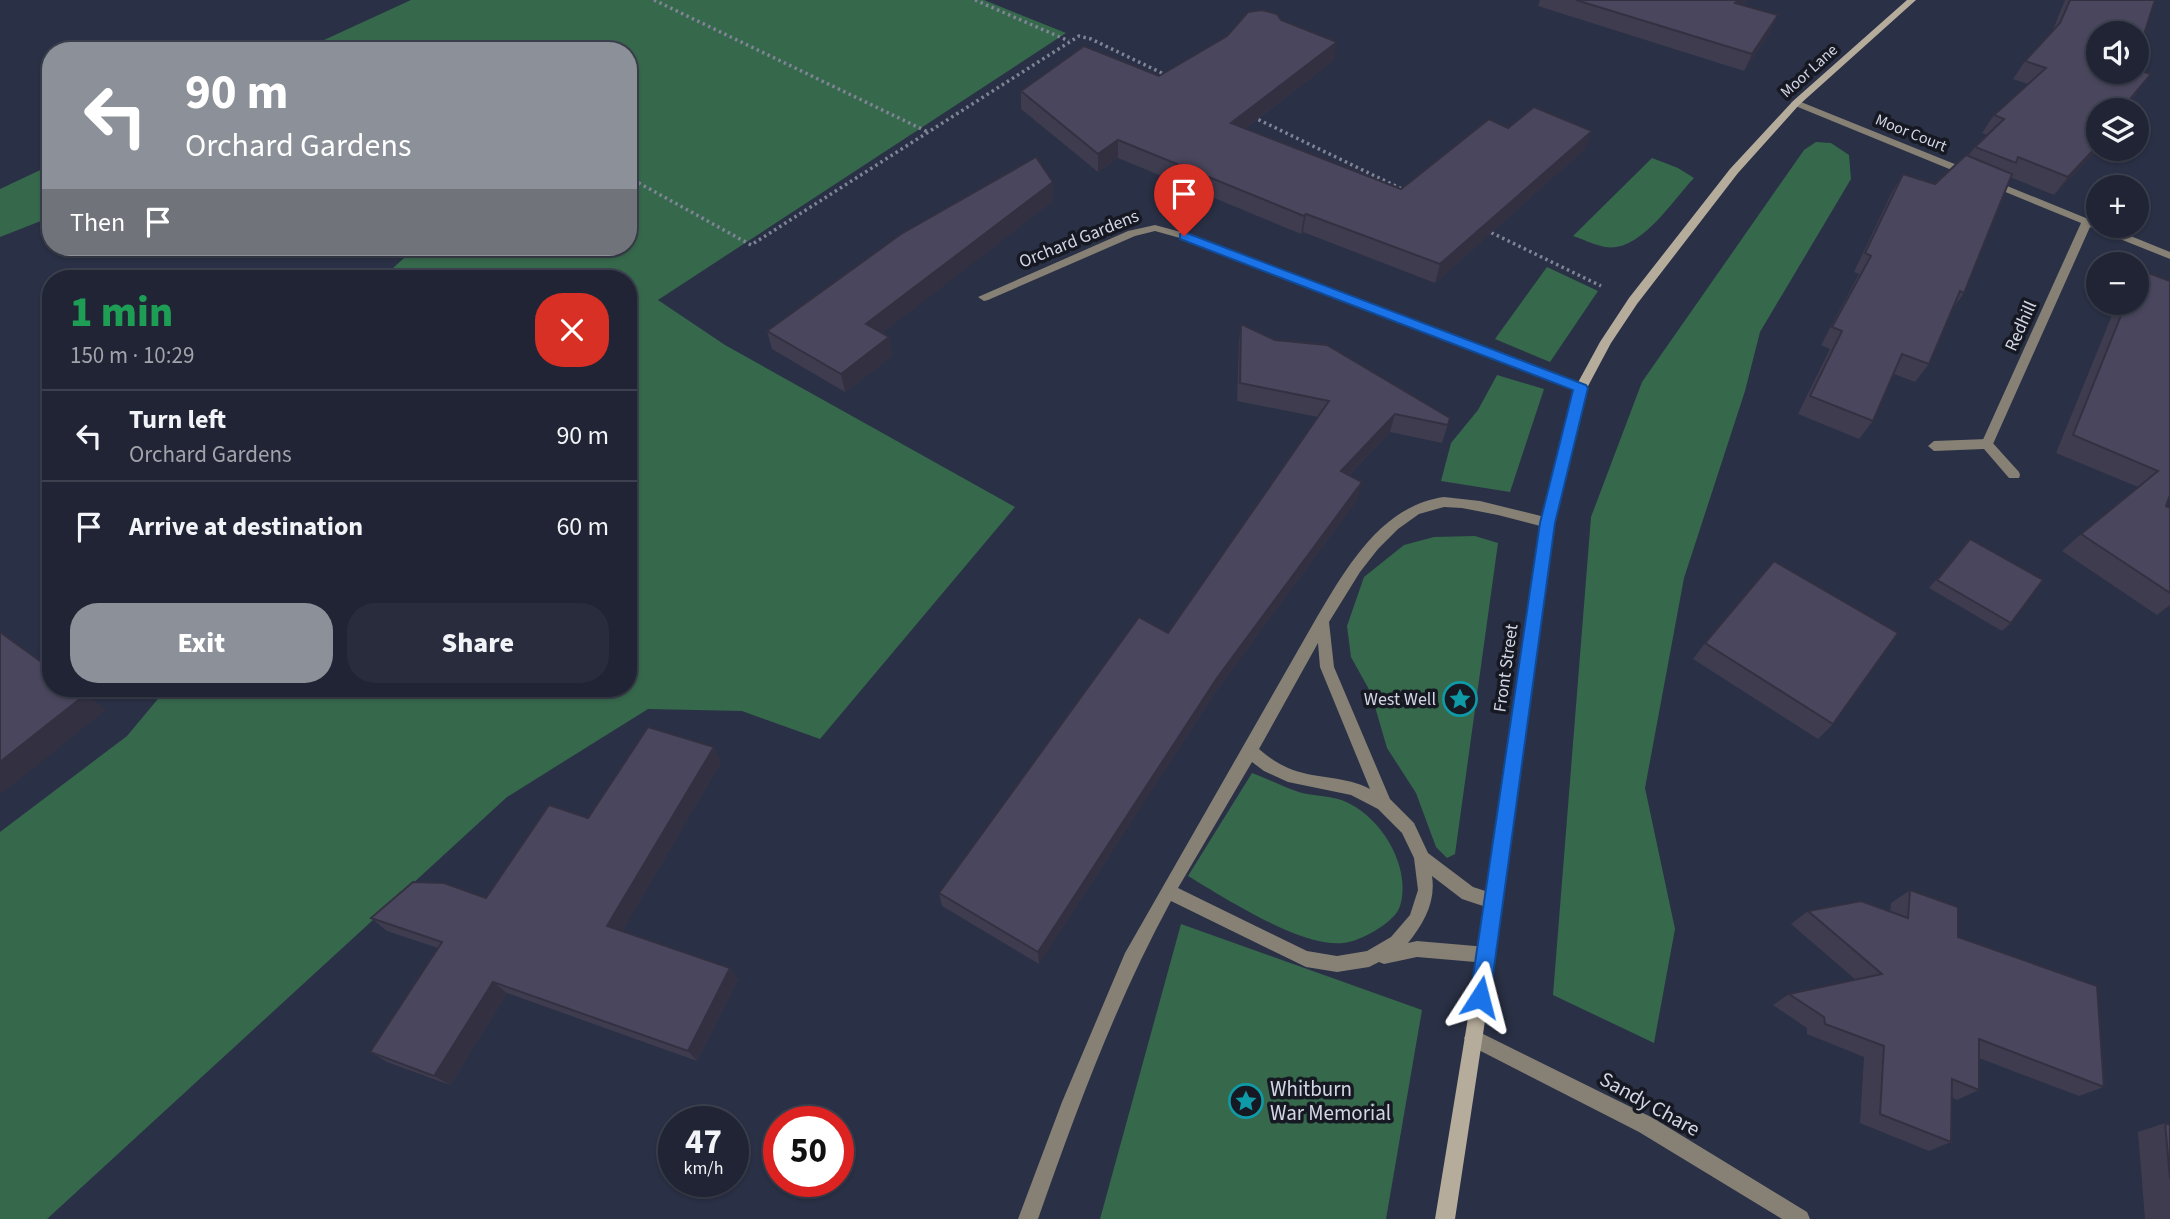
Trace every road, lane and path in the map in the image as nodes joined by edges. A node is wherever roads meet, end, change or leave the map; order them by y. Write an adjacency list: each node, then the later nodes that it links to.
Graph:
1 (654, 0): 8 (path)
2 (975, 0): 4 (path)
3 (1912, 0): 6 (main road, Moor Lane)
4 (1070, 41): 5 (path); 8 (path)
5 (1176, 80)
6 (1796, 103): 9 (main road, Moor Lane); 12 (street, Moor Court)
7 (1249, 115): 11 (path)
8 (928, 132): 10 (path)
9 (1734, 171): 18 (main road, Front Street)
10 (637, 182)
11 (1407, 192)
12 (2086, 222)
13 (2086, 224): 20 (street, Redhill)
14 (1482, 228): 18 (path)
15 (2126, 238): 16 (street, Moor Court)
16 (2170, 256)
17 (984, 296): 19 (street, Orchard Gardens)
18 (1633, 301): 19 (main road, Front Street)
19 (1581, 388): 23 (main road, Front Street)
20 (1987, 444): 21 (street); 22 (street)
21 (1934, 446)
22 (2014, 475)
23 (1548, 523): 24 (street); 29 (main road, Front Street)
24 (1322, 624): 25 (street); 26 (street)
25 (1249, 751): 26 (street); 28 (street)
26 (1384, 804): 27 (street)
27 (1422, 858): 29 (street); 31 (street)
28 (1168, 891): 31 (street); 33 (street)
29 (1495, 902): 30 (main road, Front Street)
30 (1487, 955): 31 (street); 32 (main road, Front Street)
31 (1369, 959)
32 (1473, 1038): 34 (main road, Front Street); 35 (street, Sandy Chare)
33 (1028, 1219)
34 (1445, 1219)
35 (1800, 1219)

